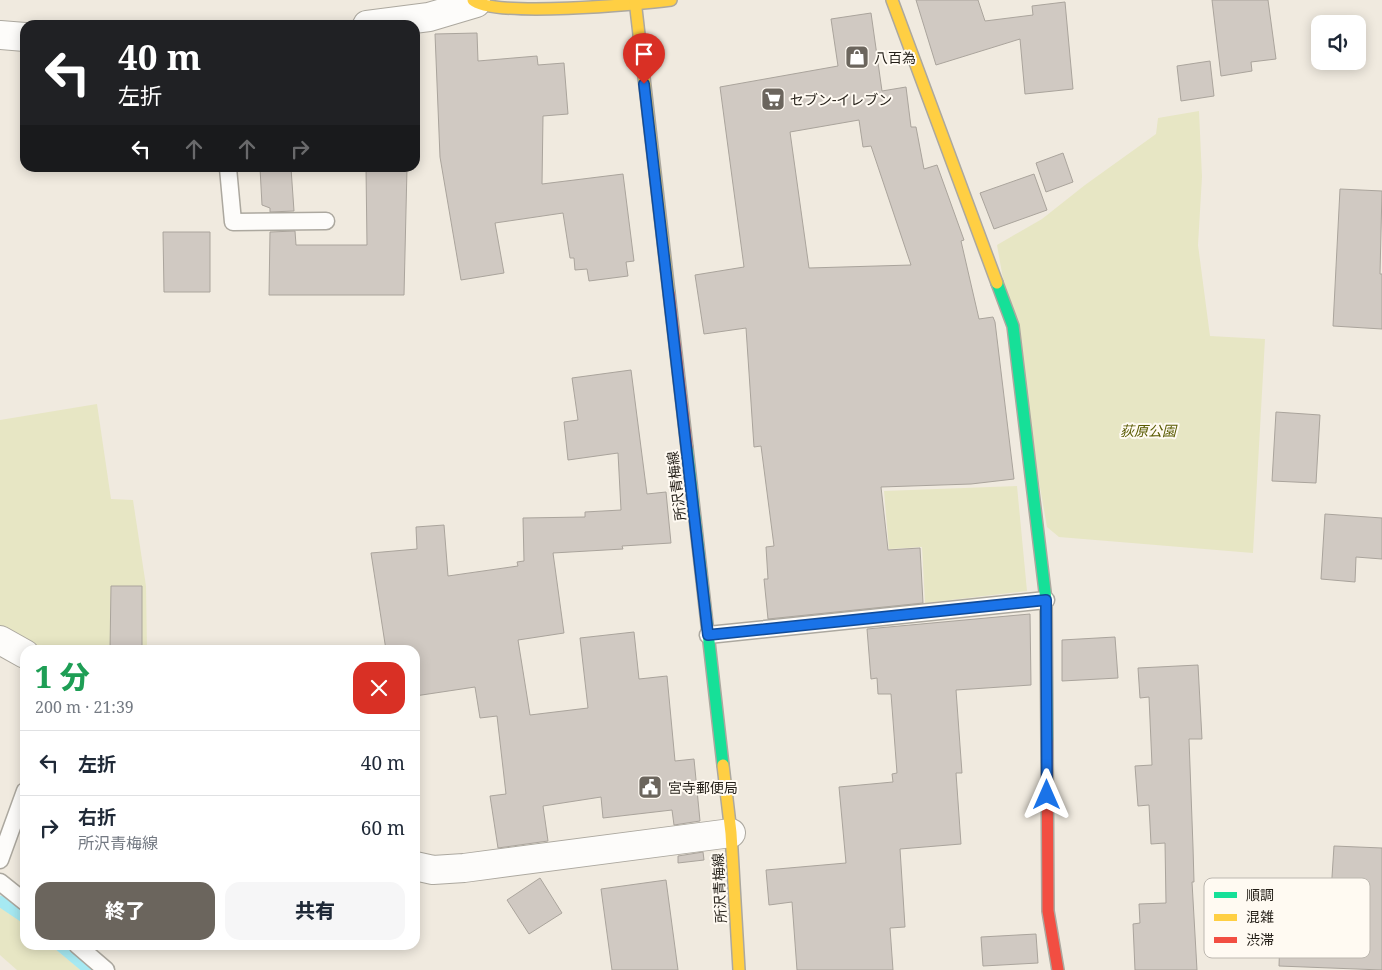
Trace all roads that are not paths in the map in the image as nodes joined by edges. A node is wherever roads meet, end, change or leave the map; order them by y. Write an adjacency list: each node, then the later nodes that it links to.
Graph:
1 (671, 0): 4 (street)
2 (892, 0): 10 (street)
3 (474, 1): 4 (street); 5 (street)
4 (635, 3): 11 (street, 所沢青梅線)
5 (406, 20)
6 (0, 35): 7 (street)
7 (20, 37)
8 (228, 172): 9 (lane)
9 (326, 221)
10 (1046, 600): 11 (lane); 23 (street)
11 (708, 635): 15 (street, 所沢青梅線)
12 (0, 640): 13 (street)
13 (20, 651)
14 (20, 805): 16 (lane)
15 (732, 833): 17 (street); 22 (street, 所沢青梅線)
16 (0, 860)
17 (420, 867)
18 (0, 882): 19 (lane)
19 (20, 898)
20 (83, 950): 21 (lane)
21 (106, 970)
22 (739, 970)
23 (1058, 970)

